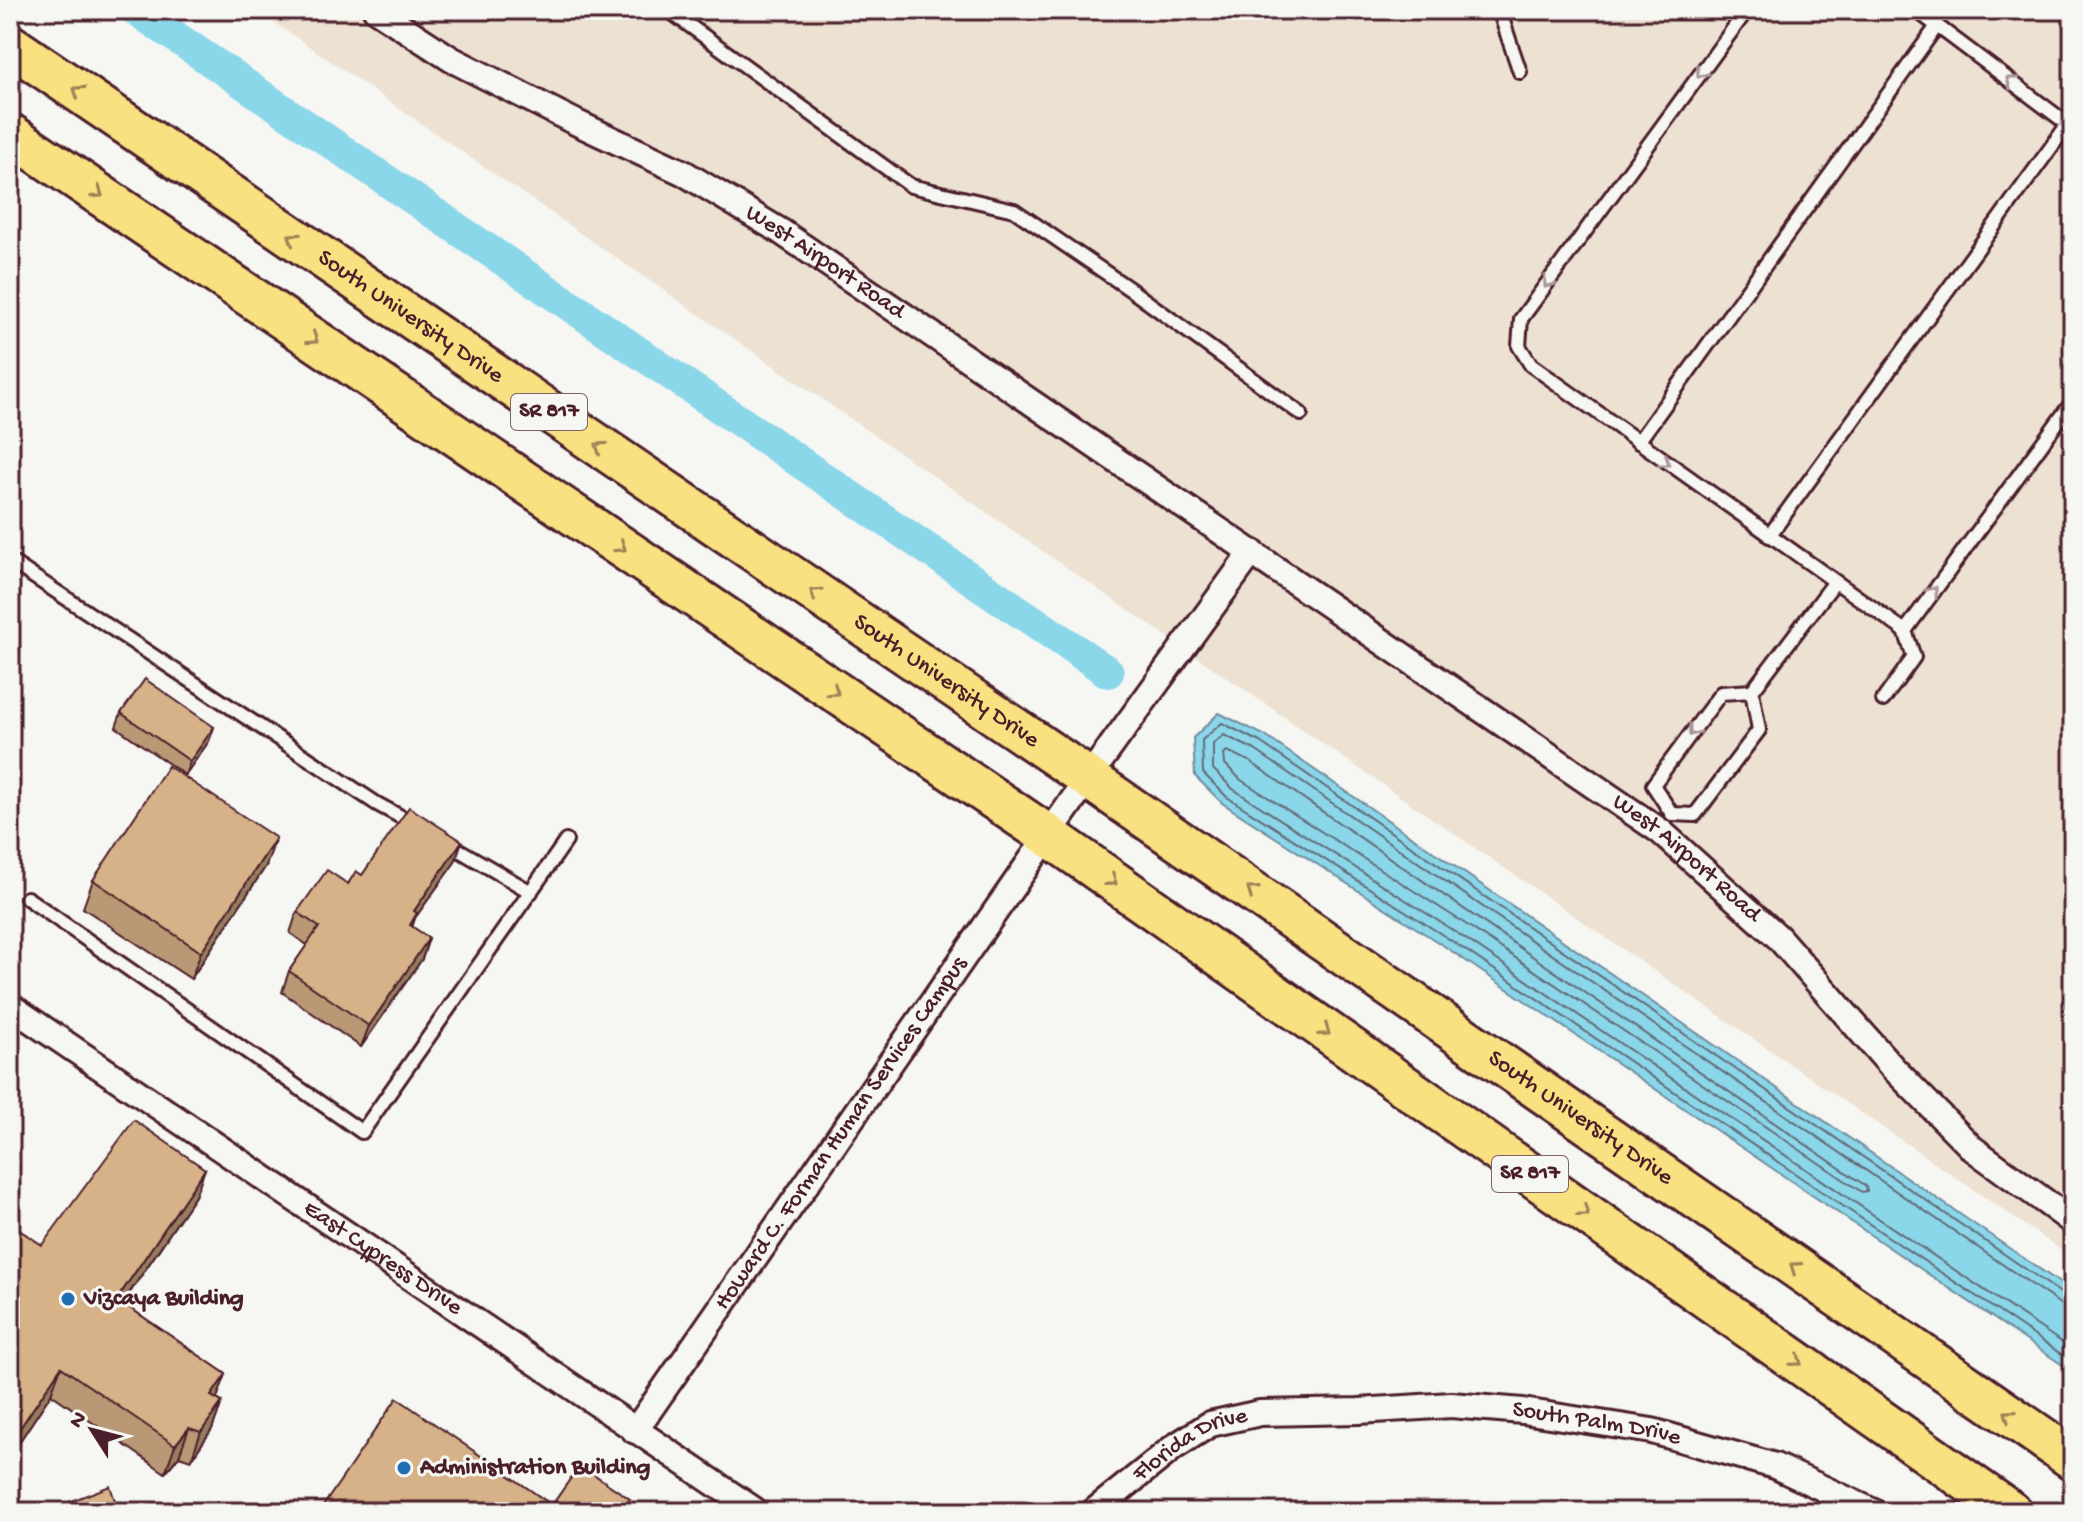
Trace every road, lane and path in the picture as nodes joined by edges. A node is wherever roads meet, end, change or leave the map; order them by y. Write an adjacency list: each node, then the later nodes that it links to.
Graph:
1 (376, 10): 15 (street, West Airport Road)
2 (668, 10): 12 (lane)
3 (1499, 10): 8 (lane)
4 (1747, 10): 13 (lane, one-way to 13)
5 (1916, 10): 6 (lane)
6 (1937, 26): 9 (lane, one-way to 6); 13 (lane)
7 (10, 45): 21 (main road, South University Drive / SR 817, one-way to 7)
8 (1520, 72)
9 (2070, 126): 14 (lane)
10 (10, 134): 24 (main road, SR 817, one-way to 24)
11 (2073, 401): 18 (lane, one-way to 11)
12 (1301, 414)
13 (1638, 442): 14 (lane, one-way to 14)
14 (1769, 536): 17 (lane)
15 (1252, 552): 21 (street); 22 (street, West Airport Road)
16 (10, 561): 23 (lane)
17 (1834, 583): 18 (lane); 19 (lane)
18 (1905, 631): 20 (lane)
19 (1752, 691): 22 (lane); 22 (lane, one-way to 22)
20 (1883, 700)
21 (1088, 778): 24 (street); 33 (main road, South University Drive / SR 817, one-way to 21)
22 (1666, 823): 30 (street, West Airport Road)
23 (428, 832)
24 (1049, 836): 32 (street, Howard C. Forman Human Services Campus); 37 (main road, SR 817, one-way to 37)
25 (440, 839): 27 (lane)
26 (566, 841): 27 (lane)
27 (531, 892): 28 (lane)
28 (27, 898)
29 (10, 1006): 32 (street, East Cypress Drive)
30 (2073, 1222)
31 (1304, 1411): 35 (street, Florida Drive); 36 (street, South Palm Drive)
32 (635, 1431): 34 (street, East Cypress Drive)
33 (2073, 1459)
34 (757, 1512)
35 (1093, 1512)
36 (1874, 1512)
37 (2011, 1512)

